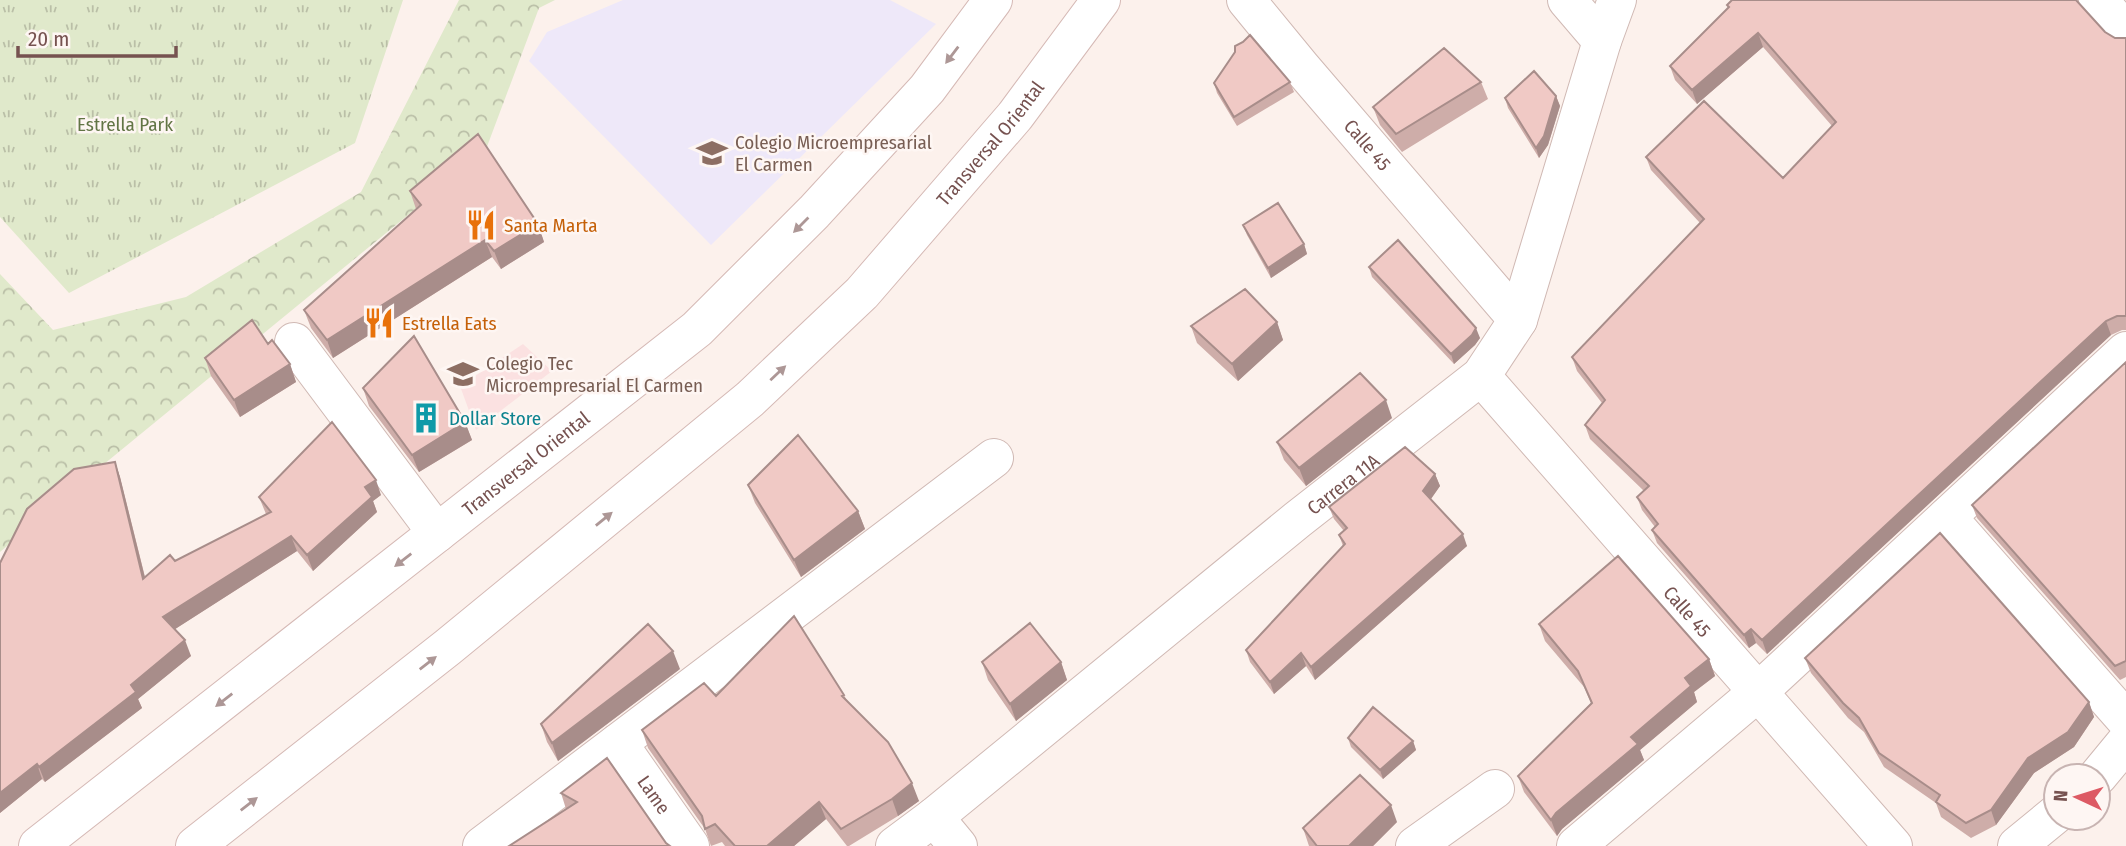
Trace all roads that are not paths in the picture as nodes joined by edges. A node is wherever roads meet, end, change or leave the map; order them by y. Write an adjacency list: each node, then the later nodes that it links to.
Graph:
1 (993, 0): 15 (street, Transversal Oriental, one-way to 15)
2 (1101, 0): 25 (street, Transversal Oriental, one-way to 2)
3 (1246, 0): 9 (street, Calle 45)
4 (1567, 0): 8 (street)
5 (1616, 0): 8 (street, Carrera 11A)
6 (2098, 0): 7 (street)
7 (2126, 31)
8 (1602, 41): 9 (street, Carrera 11A)
9 (1518, 320): 12 (street, Carrera 11A)
10 (295, 342): 15 (street)
11 (2121, 366): 14 (street)
12 (1481, 376): 16 (street, Calle 45); 23 (street, Carrera 11A)
13 (994, 458): 19 (street)
14 (1947, 517): 16 (street); 17 (street)
15 (437, 533): 24 (street, Transversal Oriental, one-way to 24)
16 (1758, 692): 30 (street); 31 (street, Calle 45)
17 (2126, 720)
18 (2126, 742): 20 (street)
19 (618, 743): 26 (street); 27 (street, Lame)
20 (2110, 762)
21 (1495, 789): 29 (street)
22 (2042, 825): 32 (street)
23 (946, 832): 28 (street, Carrera 11A)
24 (38, 846)
25 (195, 846)
26 (482, 846)
27 (690, 846)
28 (895, 846)
29 (1415, 846)
30 (1576, 846)
31 (1893, 846)
32 (2017, 846)

